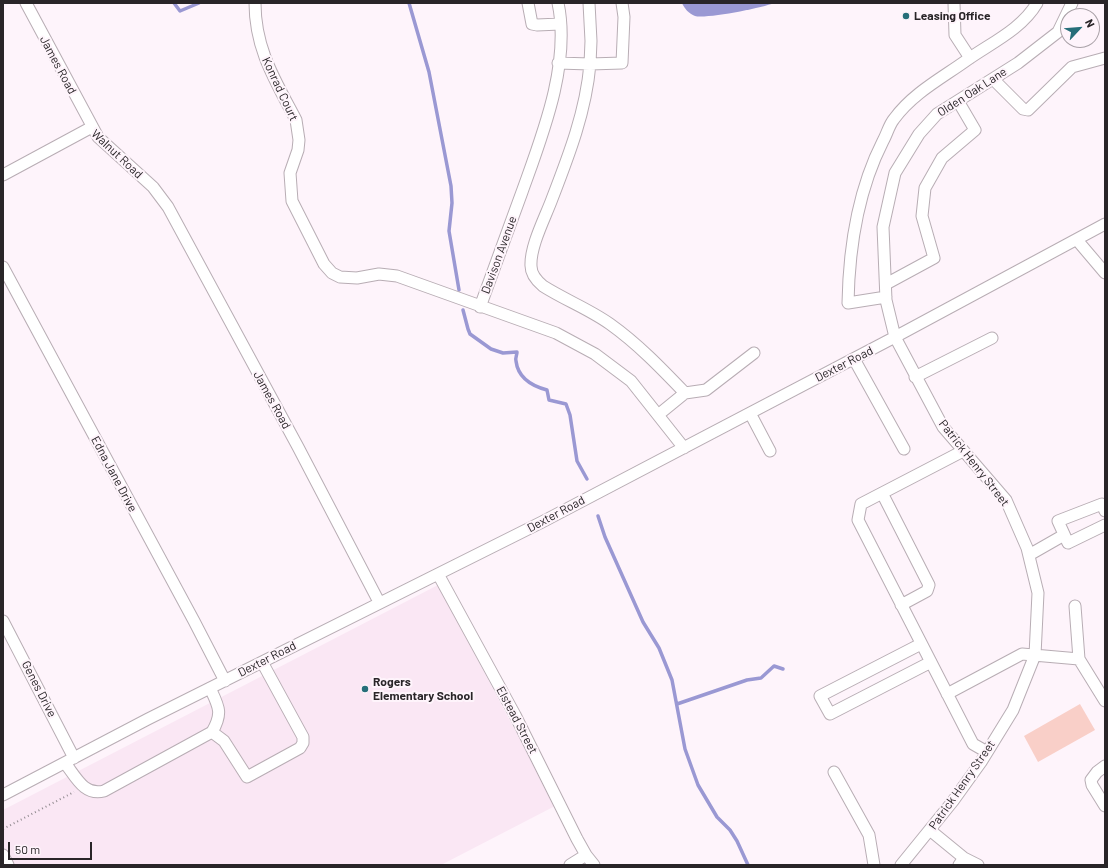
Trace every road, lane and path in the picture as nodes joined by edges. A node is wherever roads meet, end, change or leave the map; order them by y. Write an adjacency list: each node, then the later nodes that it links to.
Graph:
1 (26, 3): 17 (street, James Road)
2 (255, 3): 26 (street, Konrad Court)
3 (528, 3): 10 (street)
4 (558, 3): 10 (street, Davison Avenue)
5 (589, 3): 14 (street)
6 (622, 3): 14 (street)
7 (954, 3): 11 (street)
8 (1037, 3): 11 (street)
9 (1072, 3): 15 (street, Olden Oak Lane)
10 (560, 24): 13 (street, Davison Avenue)
11 (970, 58): 25 (street)
12 (1105, 58): 15 (street)
13 (558, 63): 14 (street); 26 (street, Davison Avenue)
14 (590, 64): 32 (street)
15 (993, 79): 16 (street, Olden Oak Lane)
16 (958, 101): 24 (street, Olden Oak Lane); 24 (street)
17 (92, 127): 18 (street, Walnut Road); 19 (street, Walnut Road)
18 (3, 175)
19 (162, 199): 45 (street, James Road)
20 (1105, 224): 21 (street, Dexter Road)
21 (1077, 240): 23 (street); 27 (street, Dexter Road)
22 (3, 267): 54 (street, Edna Jane Drive)
23 (1105, 273)
24 (886, 284): 25 (street, Olden Oak Lane)
25 (886, 297): 27 (street, Olden Oak Lane)
26 (480, 307): 34 (street, Davison Avenue)
27 (896, 338): 30 (street, Dexter Road); 31 (street, Patrick Henry Street)
28 (992, 338): 31 (street)
29 (754, 353): 32 (street)
30 (854, 359): 33 (street, Dexter Road); 36 (street)
31 (915, 378): 37 (street, Patrick Henry Street)
32 (685, 393): 34 (street)
33 (750, 413): 35 (street, Dexter Road); 38 (street)
34 (658, 415): 35 (street, Davison Avenue)
35 (684, 448): 44 (street, Dexter Road)
36 (904, 449)
37 (963, 451): 39 (street); 43 (street, Patrick Henry Street)
38 (770, 452)
39 (882, 493): 46 (street); 46 (street)
40 (1105, 511): 42 (street)
41 (1105, 525): 42 (street)
42 (1064, 535): 43 (street)
43 (1029, 555): 50 (street, Patrick Henry Street)
44 (438, 574): 45 (street, Dexter Road); 69 (street, Elstead Street)
45 (379, 602): 52 (street, Dexter Road)
46 (901, 605): 49 (street)
47 (1075, 606): 51 (street)
48 (3, 621): 60 (street, Genes Drive)
49 (921, 644): 53 (street); 53 (street)
50 (1035, 655): 51 (street); 56 (street); 59 (street, Patrick Henry Street)
51 (1079, 659): 57 (street)
52 (262, 662): 54 (street, Dexter Road); 58 (street)
53 (930, 662): 56 (street)
54 (225, 681): 55 (street, Dexter Road)
55 (210, 688): 58 (street); 60 (street, Dexter Road)
56 (947, 694): 59 (street)
57 (1105, 701)
58 (212, 732): 60 (street, Genes Drive)
59 (987, 752): 67 (street, Patrick Henry Street)
60 (69, 761): 64 (street, Dexter Road)
61 (1105, 766): 65 (street)
62 (834, 772): 74 (street)
63 (74, 792): 66 (path)
64 (3, 795)
65 (1105, 806)
66 (3, 829)
67 (931, 831): 70 (street); 75 (street, Patrick Henry Street)
68 (3, 855): 71 (street)
69 (586, 855): 72 (street); 73 (street, Elstead Street)
70 (962, 862): 76 (street)
71 (8, 865)
72 (570, 865)
73 (594, 865)
74 (874, 865)
75 (902, 865)
76 (978, 865)

